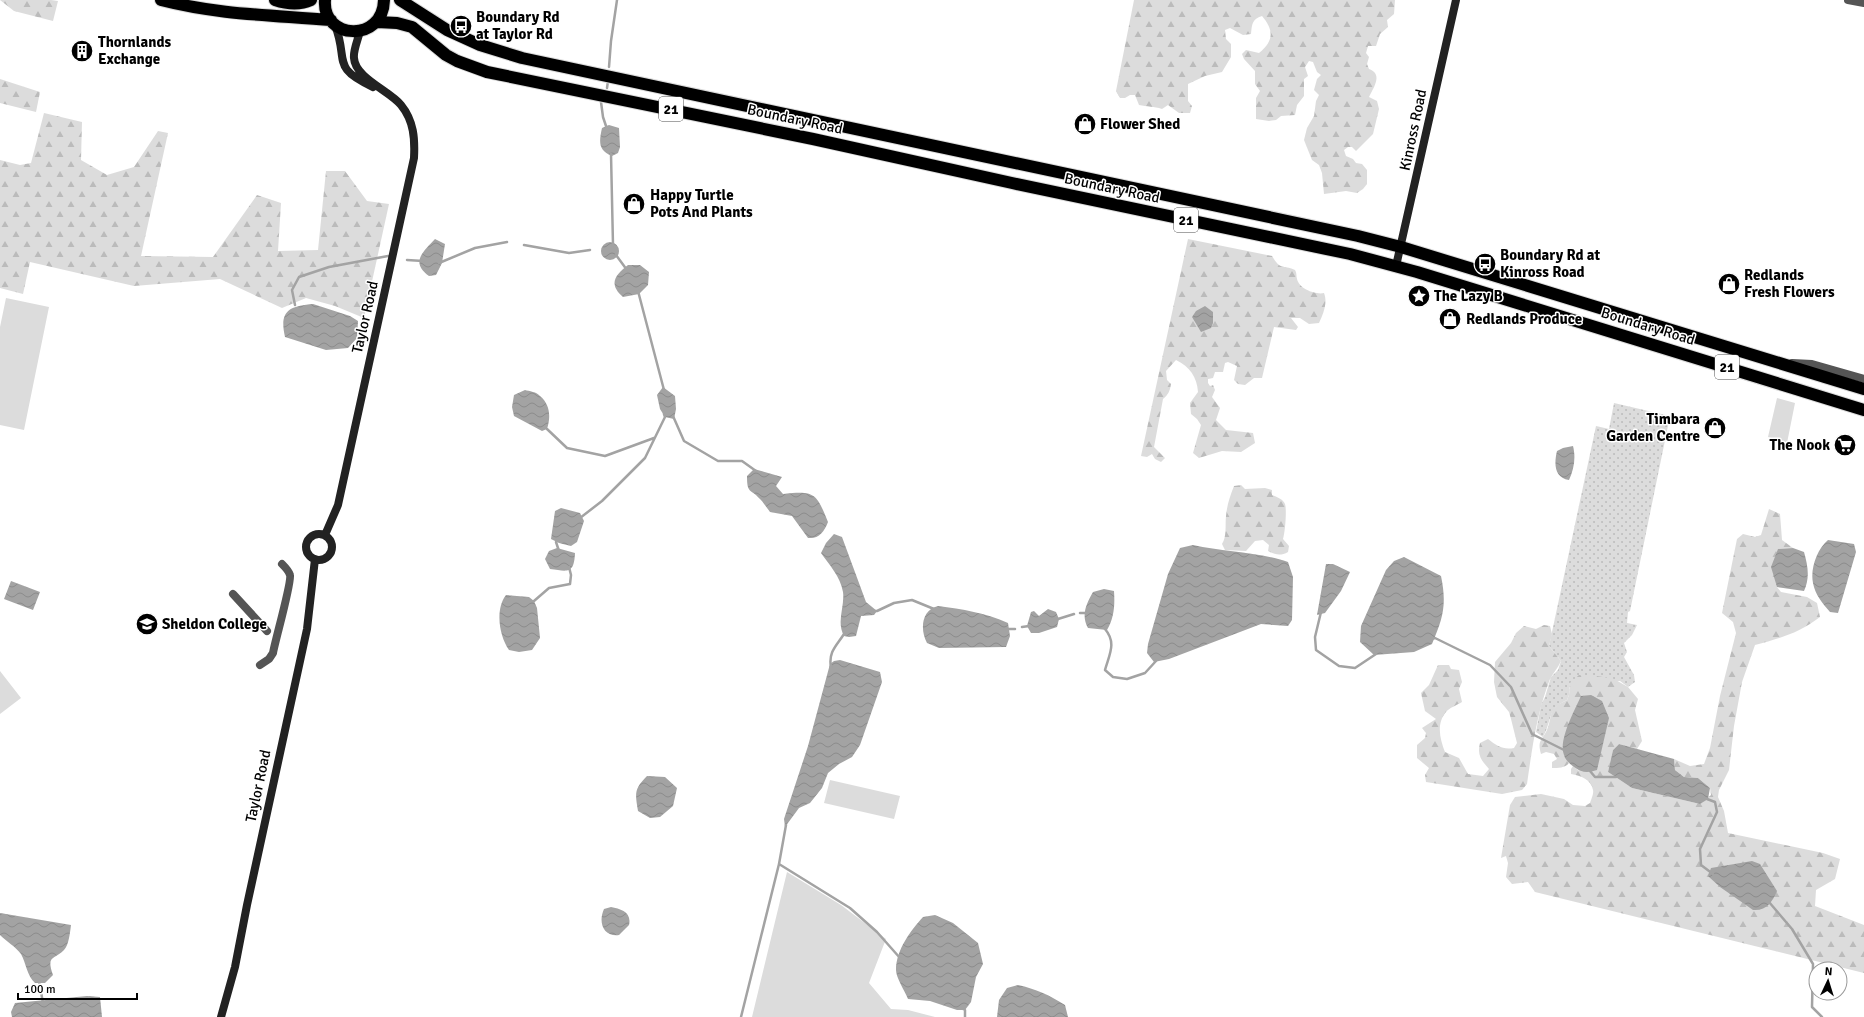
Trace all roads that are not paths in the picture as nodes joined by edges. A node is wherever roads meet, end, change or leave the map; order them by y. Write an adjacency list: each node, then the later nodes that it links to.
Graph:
1 (161, 0): 11 (highway)
2 (275, 0): 3 (highway)
3 (311, 0)
4 (325, 0): 11 (highway)
5 (384, 0): 10 (highway)
6 (400, 0): 14 (highway, Boundary Road / 21)
7 (1456, 0): 14 (street, Kinross Road)
8 (1848, 0): 9 (street)
9 (1864, 3)
10 (377, 22): 12 (highway); 15 (highway, Boundary Road / 21)
11 (333, 23): 12 (highway); 13 (street)
12 (360, 31): 13 (street, Taylor Road)
13 (401, 104): 20 (street, Taylor Road)
14 (1401, 247): 15 (street, Kinross Road); 16 (highway, Boundary Road / 21)
15 (1396, 266): 19 (highway, Boundary Road / 21)
16 (1781, 363): 17 (street); 18 (highway, Boundary Road / 21)
17 (1864, 379)
18 (1864, 389)
19 (1864, 410)
20 (325, 535): 21 (street); 21 (street)
21 (315, 559): 26 (street, Taylor Road)
22 (282, 564): 25 (street)
23 (234, 594): 24 (street)
24 (267, 631)
25 (260, 665)
26 (221, 1017)

